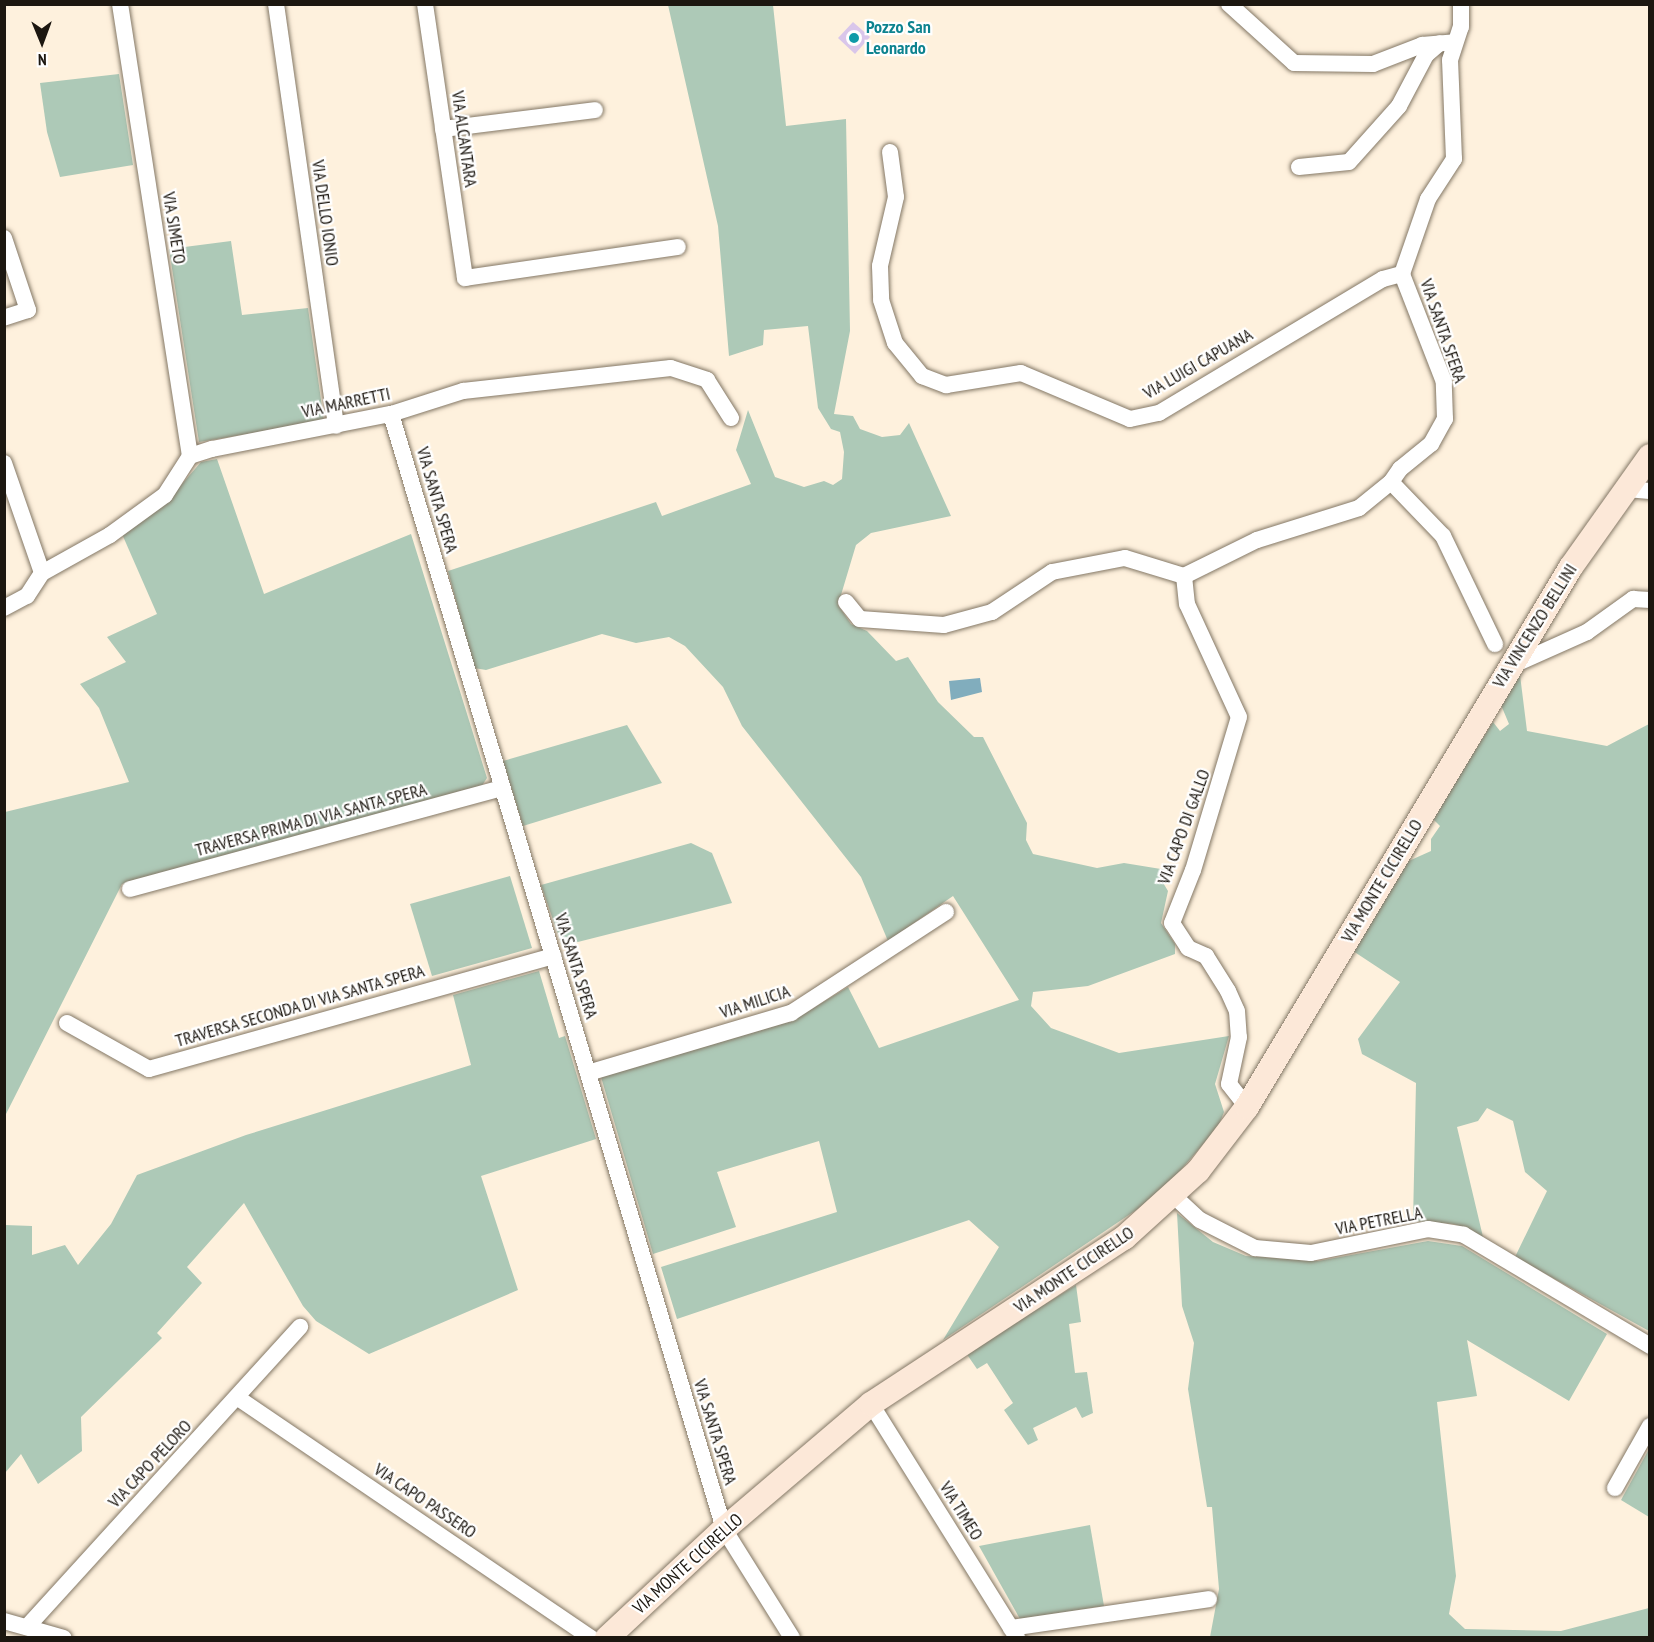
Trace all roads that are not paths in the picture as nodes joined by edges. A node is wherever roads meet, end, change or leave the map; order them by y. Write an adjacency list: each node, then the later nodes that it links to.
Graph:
1 (120, 4): 18 (street, VIA SIMETO)
2 (276, 4): 17 (street, VIA DELLO IONIO)
3 (425, 4): 8 (street, VIA ALCANTARA)
4 (1229, 4): 6 (street)
5 (1461, 4): 6 (street, VIA SANTA SFERA)
6 (1448, 43): 10 (street); 13 (street, VIA SANTA SFERA)
7 (595, 110): 8 (street)
8 (443, 129): 12 (street, VIA ALCANTARA)
9 (890, 152): 13 (street, VIA LUIGI CAPUANA)
10 (1299, 167)
11 (4, 238): 14 (street)
12 (678, 247)
13 (1402, 274): 21 (street, VIA SANTA SFERA)
14 (4, 318)
15 (391, 414): 16 (street, VIA MARRETTI); 17 (street, VIA MARRETTI); 30 (street, VIA SANTA SPERA)
16 (731, 418)
17 (336, 426): 18 (street, VIA MARRETTI)
18 (190, 456): 23 (street)
19 (1650, 456): 22 (street, VIA VINCENZO BELLINI)
20 (4, 463): 23 (street)
21 (1391, 482): 24 (street, VIA SANTA SFERA); 28 (street)
22 (1638, 490): 29 (street, VIA VINCENZO BELLINI)
23 (42, 573): 27 (street)
24 (1184, 576): 26 (street); 37 (street, VIA CAPO DI GALLO)
25 (1650, 600): 29 (street)
26 (846, 602)
27 (4, 608)
28 (1495, 644)
29 (1510, 666): 31 (street, VIA VINCENZO BELLINI)
30 (502, 788): 32 (street, TRAVERSA PRIMA DI VIA SANTA SPERA); 34 (street, VIA SANTA SPERA)
31 (1429, 802): 37 (street, VIA MONTE CICIRELLO)
32 (130, 889)
33 (946, 912): 36 (street, VIA MILICIA)
34 (553, 956): 35 (street, TRAVERSA SECONDA DI VIA SANTA SPERA); 36 (street, VIA SANTA SPERA)
35 (67, 1023)
36 (588, 1072): 45 (street, VIA SANTA SPERA)
37 (1247, 1107): 38 (street, VIA MONTE CICIRELLO)
38 (1174, 1196): 40 (street, VIA PETRELLA); 42 (street, VIA MONTE CICIRELLO)
39 (300, 1327): 41 (street, VIA CAPO PELORO)
40 (1650, 1346)
41 (238, 1398): 48 (street, VIA CAPO PELORO); 51 (street, VIA CAPO PASSERO)
42 (871, 1404): 45 (street, VIA MONTE CICIRELLO); 49 (street, VIA TIMEO)
43 (1650, 1426): 44 (street)
44 (1615, 1488)
45 (724, 1529): 52 (street, VIA MONTE CICIRELLO); 53 (street, VIA SANTA SPERA)
46 (1209, 1599): 49 (street)
47 (4, 1621): 48 (street)
48 (27, 1627): 50 (street)
49 (1014, 1633)
50 (64, 1638)
51 (591, 1638)
52 (607, 1638)
53 (792, 1638)

